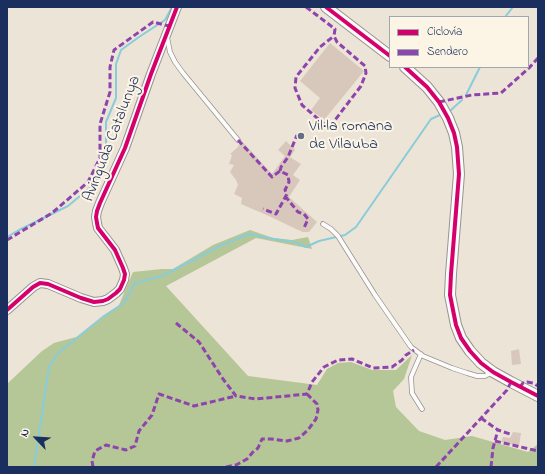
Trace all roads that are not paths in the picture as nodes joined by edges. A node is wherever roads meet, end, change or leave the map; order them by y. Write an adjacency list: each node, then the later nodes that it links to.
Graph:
1 (177, 7): 3 (street, Avinguda Catalunya)
2 (326, 7): 4 (street)
3 (167, 33): 6 (lane); 8 (street, Avinguda Catalunya)
4 (389, 55)
5 (405, 68): 10 (street)
6 (238, 140)
7 (323, 224): 9 (lane)
8 (7, 310)
9 (421, 354): 10 (lane); 12 (lane)
10 (493, 372): 11 (street)
11 (538, 396)
12 (422, 409)

